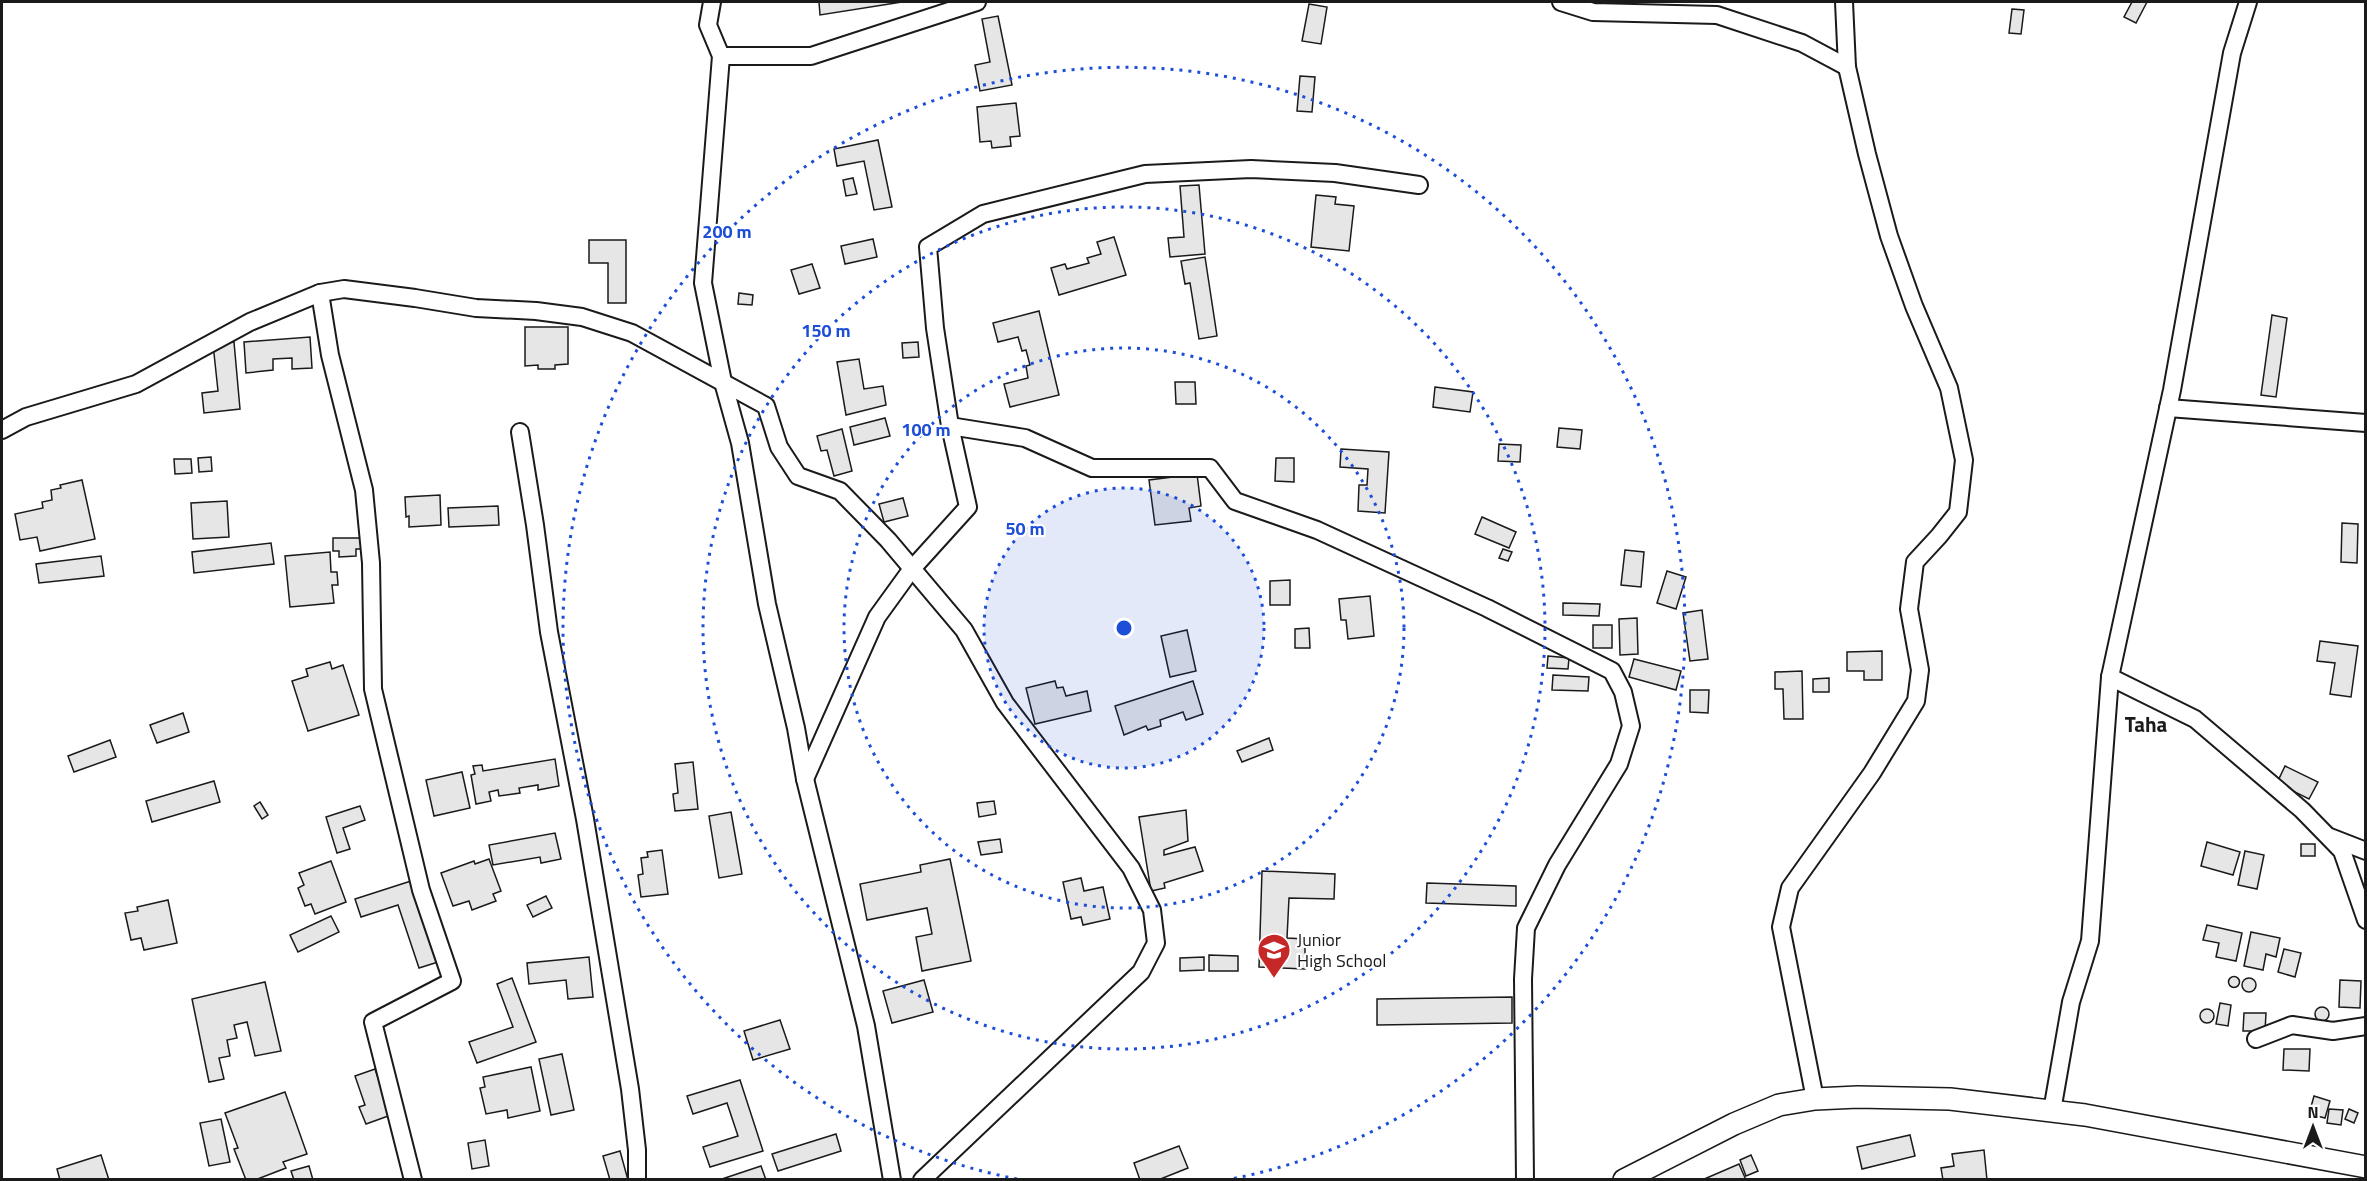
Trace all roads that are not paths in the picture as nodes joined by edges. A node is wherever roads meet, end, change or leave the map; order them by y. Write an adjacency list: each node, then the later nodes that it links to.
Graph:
1 (712, 2): 6 (street)
2 (977, 2): 6 (street)
3 (1561, 2): 7 (street)
4 (1844, 2): 7 (street)
5 (2248, 2): 11 (street)
6 (721, 56): 10 (street)
7 (1848, 67): 24 (street)
8 (1419, 185): 13 (street)
9 (320, 292): 10 (street); 14 (street); 27 (street)
10 (723, 382): 16 (street); 18 (street)
11 (2168, 408): 12 (street); 17 (street)
12 (2366, 423)
13 (950, 426): 16 (street); 31 (street)
14 (2, 430)
15 (520, 432): 28 (street)
16 (911, 570): 18 (street); 30 (street)
17 (2110, 676): 19 (street); 25 (street)
18 (805, 779): 29 (street)
19 (2328, 837): 20 (street); 21 (street)
20 (2366, 851)
21 (2366, 920)
22 (2366, 1026): 23 (street)
23 (2256, 1039)
24 (1815, 1099): 25 (street); 32 (street)
25 (2052, 1111): 26 (street)
26 (2366, 1167)
27 (413, 1179)
28 (637, 1179)
29 (892, 1179)
30 (921, 1179)
31 (1526, 1179)
32 (1624, 1179)

